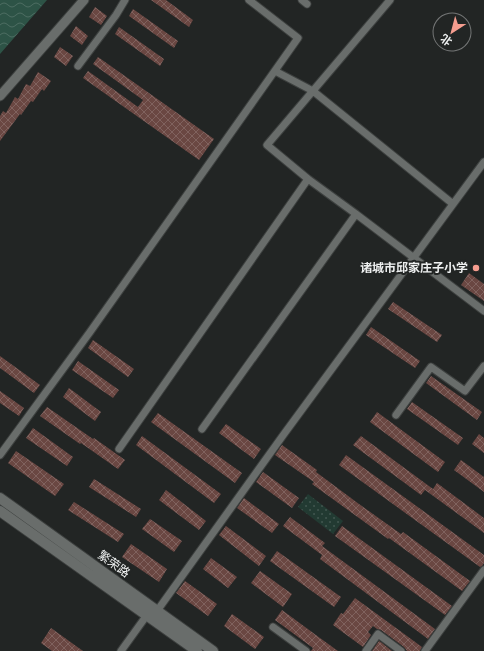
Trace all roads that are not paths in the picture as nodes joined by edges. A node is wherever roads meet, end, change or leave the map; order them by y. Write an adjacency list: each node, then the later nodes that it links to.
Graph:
1 (84, 0): 8 (street)
2 (126, 0): 5 (street)
3 (249, 0): 6 (street)
4 (390, 0): 7 (street)
5 (78, 66)
6 (275, 71): 7 (street); 19 (street)
7 (313, 91): 10 (street); 11 (street)
8 (0, 96)
9 (484, 162): 11 (street)
10 (308, 179): 12 (street); 18 (street)
11 (453, 204): 13 (street)
12 (356, 214): 13 (street); 17 (street)
13 (413, 259): 14 (street); 23 (street)
14 (484, 311)
15 (484, 366): 16 (street)
16 (396, 415)
17 (202, 429)
18 (119, 449)
19 (0, 455)
20 (0, 498): 23 (main road, 繁荣路)
21 (0, 511): 24 (main road, 繁荣路)
22 (484, 570): 32 (street)
23 (157, 611): 28 (main road, 繁荣路)
24 (147, 615): 26 (street); 27 (main road, 繁荣路)
25 (273, 627): 29 (street)
26 (121, 651)
27 (197, 651)
28 (213, 651)
29 (306, 651)
30 (366, 651): 31 (street)
31 (401, 651)
32 (425, 651)

